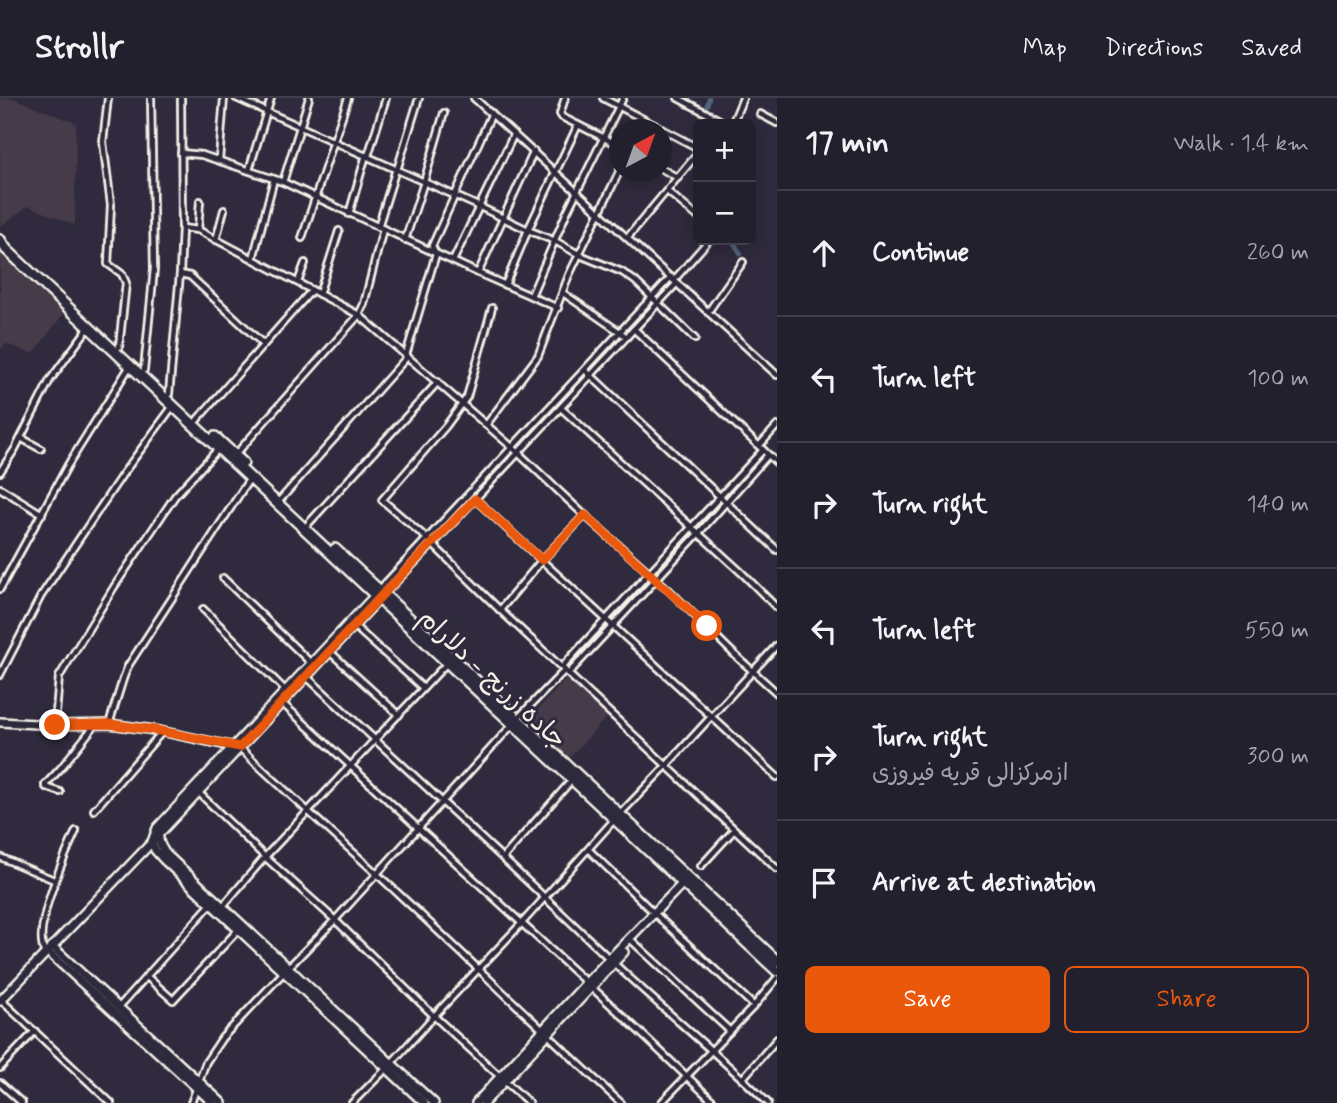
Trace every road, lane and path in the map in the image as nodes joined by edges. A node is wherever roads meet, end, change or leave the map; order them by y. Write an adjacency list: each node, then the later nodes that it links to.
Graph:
1 (108, 98): 96 (street)
2 (151, 98): 99 (street)
3 (181, 98): 33 (street)
4 (224, 98): 36 (street)
5 (236, 98): 18 (street)
6 (271, 98): 18 (street)
7 (309, 98): 26 (street)
8 (348, 98): 30 (street)
9 (386, 98): 34 (street)
10 (419, 98): 37 (street)
11 (474, 98): 20 (street)
12 (565, 98): 25 (street)
13 (603, 98): 17 (street)
14 (623, 98): 17 (street)
15 (678, 98): 22 (street)
16 (743, 98): 23 (street)
17 (619, 106): 28 (street); 31 (street)
18 (266, 112): 26 (street); 38 (street)
19 (444, 113): 44 (street)
20 (492, 113): 27 (street); 48 (street)
21 (760, 114): 24 (street)
22 (719, 119)
23 (732, 119)
24 (777, 123)
25 (578, 125): 28 (street); 39 (street)
26 (301, 126): 30 (street); 43 (street)
27 (514, 134): 32 (street); 51 (street)
28 (604, 138): 29 (street); 47 (street)
29 (609, 140)
30 (335, 141): 34 (street); 49 (street)
31 (693, 145)
32 (534, 151): 39 (street); 56 (street)
33 (181, 153): 36 (street); 57 (street)
34 (367, 156): 37 (street); 55 (street)
35 (693, 159): 41 (street)
36 (219, 160): 38 (street)
37 (397, 169): 44 (street); 58 (street)
38 (249, 170): 42 (street)
39 (555, 171): 47 (street); 60 (street)
40 (672, 175): 41 (street)
41 (678, 178): 46 (street)
42 (274, 179): 43 (street); 71 (street)
43 (283, 182): 49 (street)
44 (424, 182): 48 (street); 66 (street)
45 (614, 182): 53 (street)
46 (667, 191): 54 (street); 62 (street)
47 (578, 192): 53 (street); 67 (street)
48 (454, 196): 51 (street); 69 (street)
49 (316, 198): 55 (street); 63 (street)
50 (200, 201): 59 (street)
51 (478, 206): 56 (street); 72 (street)
52 (224, 210): 65 (street)
53 (600, 211): 62 (street); 70 (street)
54 (693, 213)
55 (349, 214): 58 (street)
56 (503, 218): 60 (street); 75 (street)
57 (183, 228): 59 (street); 76 (street)
58 (380, 228): 66 (street); 89 (street)
59 (198, 230): 65 (street)
60 (528, 230): 67 (street); 79 (street)
61 (339, 231): 81 (street)
62 (628, 237): 77 (street)
63 (302, 238)
64 (0, 240): 90 (highway, جاده زرنج - دلارام); 96 (highway, جاده زرنج - دلارام)
65 (216, 240): 71 (street)
66 (405, 240): 69 (street)
67 (555, 241): 70 (street); 83 (street)
68 (705, 245): 77 (street)
69 (436, 254): 72 (street); 97 (street)
70 (580, 255): 82 (street); 84 (street)
71 (253, 259): 78 (street)
72 (453, 261): 75 (street)
73 (743, 262): 88 (street)
74 (304, 263): 78 (street)
75 (478, 273): 79 (street)
76 (180, 274): 95 (street); 104 (street)
77 (674, 280): 84 (street); 85 (street); 88 (street)
78 (298, 282): 80 (street)
79 (505, 285): 83 (street)
80 (312, 290): 81 (street); 95 (street)
81 (319, 293): 89 (street)
82 (563, 293): 87 (street); 92 (street)
83 (531, 296): 87 (street)
84 (652, 298): 85 (street); 92 (street)
85 (658, 304): 91 (street); 94 (street)
86 (492, 307): 105 (street)
87 (558, 308): 109 (street)
88 (708, 312): 101 (street)
89 (359, 315): 97 (street); 117 (street)
90 (90, 326): 98 (highway, جاده زرنج - دلارام); 111 (street)
91 (634, 330): 93 (street); 114 (street)
92 (621, 332): 93 (street); 100 (street)
93 (627, 337): 102 (street)
94 (695, 340)
95 (263, 344): 108 (street)
96 (119, 347): 99 (highway, جاده زرنج - دلارام)
97 (407, 356): 103 (street); 125 (street)
98 (130, 365): 106 (highway, جاده زرنج - دلارام); 127 (street)
99 (144, 370): 104 (highway, جاده زرنج - دلارام)
100 (585, 370): 102 (street); 112 (street)
101 (777, 374)
102 (591, 376): 107 (street); 123 (street)
103 (438, 382): 105 (street); 129 (street)
104 (169, 394): 108 (highway, جاده زرنج - دلارام)
105 (463, 403): 109 (street); 132 (street)
106 (174, 405): 113 (highway, جاده زرنج - دلارام); 153 (street)
107 (561, 408): 116 (street); 130 (street)
108 (197, 420): 117 (highway, جاده زرنج - دلارام)
109 (486, 425): 112 (street)
110 (777, 426): 114 (street)
111 (21, 438): 115 (street); 120 (street)
112 (513, 447): 116 (street); 132 (street)
113 (219, 448): 121 (highway, جاده زرنج - دلارام); 164 (street)
114 (761, 448): 118 (street); 123 (street)
115 (41, 449)
116 (519, 453): 124 (street); 128 (street)
117 (235, 455): 125 (highway, جاده زرنج - دلارام)
118 (768, 455): 119 (street); 126 (street)
119 (777, 463)
120 (0, 472)
121 (250, 478): 140 (highway, جاده زرنج - دلارام); 163 (street)
122 (0, 488): 127 (street)
123 (720, 497): 126 (street); 130 (street)
124 (475, 499): 133 (street); 135 (street)
125 (280, 500): 129 (highway, جاده زرنج - دلارام)
126 (726, 502): 131 (street); 134 (street)
127 (42, 514): 139 (street)
128 (585, 515): 135 (street); 136 (street)
129 (308, 524): 140 (highway, جاده زرنج - دلارام)
130 (691, 527): 131 (street); 136 (street)
131 (698, 534): 138 (street); 141 (street)
132 (427, 538): 133 (street); 140 (street)
133 (433, 544): 140 (street); 143 (street)
134 (777, 550)
135 (542, 560): 143 (street); 144 (street)
136 (648, 572): 138 (street); 144 (street)
137 (223, 578): 150 (street)
138 (656, 578): 145 (street); 152 (street)
139 (0, 589)
140 (379, 595): 146 (main road); 149 (highway, جاده زرنج - دلارام); 150 (main road)
141 (777, 608)
142 (203, 609): 156 (street)
143 (500, 610): 151 (street)
144 (606, 620): 145 (street); 151 (street)
145 (612, 625): 151 (street); 160 (street)
146 (354, 626): 148 (main road); 155 (street)
147 (777, 645): 152 (street)
148 (330, 652): 154 (main road); 159 (street)
149 (450, 660): 155 (street); 161 (highway, جاده زرنج - دلارام)
150 (311, 663): 156 (main road)
151 (565, 670): 161 (street); 170 (street)
152 (753, 671): 157 (street); 160 (street)
153 (0, 675)
154 (307, 677): 158 (main road); 167 (street)
155 (424, 688): 159 (street)
156 (286, 691): 168 (main road)
157 (777, 693)
158 (282, 703): 168 (main road); 169 (street)
159 (398, 715): 167 (street)
160 (712, 717): 170 (street); 171 (street)
161 (515, 721): 172 (highway, جاده زرنج - دلارام); 175 (street); 178 (highway, جاده زرنج - دلارام)
162 (0, 722): 164 (main road)
163 (109, 724): 165 (main road); 166 (main road)
164 (55, 725): 165 (main road)
165 (94, 725): 173 (street)
166 (162, 732): 168 (main road); 176 (street)
167 (376, 740): 169 (street); 175 (street)
168 (237, 747): 174 (main road); 177 (street); 182 (main road)
169 (350, 766): 177 (street); 179 (street)
170 (666, 766): 178 (street); 180 (street)
171 (777, 777)
172 (572, 780): 178 (highway, جاده زرنج - دلارام); 186 (street)
173 (60, 792)
174 (198, 792): 182 (main road); 185 (street)
175 (442, 801): 179 (street); 186 (street)
176 (94, 810)
177 (308, 812): 185 (street); 189 (street)
178 (617, 817): 183 (street); 191 (highway, جاده زرنج - دلارام)
179 (418, 829): 189 (street); 197 (street)
180 (734, 830): 187 (street); 188 (street)
181 (76, 831): 190 (street)
182 (155, 840): 193 (main road); 194 (main road); 200 (main road)
183 (589, 850): 192 (street); 195 (street)
184 (0, 857): 190 (street)
185 (265, 857): 194 (street); 196 (street)
186 (503, 858): 192 (street)
187 (701, 866)
188 (777, 869)
189 (377, 874): 196 (street); 204 (street)
190 (54, 880): 200 (street)
191 (687, 882): 195 (main road); 202 (highway, جاده زرنج - دلارام); 205 (highway, جاده زرنج - دلارام)
192 (545, 897): 197 (street); 201 (street)
193 (212, 903): 194 (main road); 206 (street)
194 (221, 908): 198 (main road); 203 (main road)
195 (655, 914): 199 (main road); 210 (street)
196 (335, 920): 203 (street); 212 (street)
197 (522, 923): 204 (street); 208 (street)
198 (239, 929): 203 (main road); 206 (street)
199 (631, 940): 201 (main road); 214 (street)
200 (48, 950): 209 (main road); 211 (main road); 224 (main road)
201 (613, 960): 208 (main road); 217 (street)
202 (777, 961)
203 (286, 970): 218 (main road); 224 (street)
204 (478, 970): 212 (street); 215 (street)
205 (777, 971)
206 (146, 976): 211 (street)
207 (777, 978): 210 (street)
208 (589, 985): 215 (main road); 220 (street)
209 (1, 1001): 213 (street)
210 (754, 1006): 214 (street)
211 (118, 1007): 224 (main road)
212 (433, 1016): 218 (street); 222 (street)
213 (35, 1031): 219 (street); 226 (street)
214 (730, 1031): 217 (street)
215 (544, 1033): 222 (main road); 236 (street)
216 (777, 1039): 221 (street)
217 (711, 1050): 220 (street); 221 (street)
218 (389, 1065): 230 (street); 231 (main road); 232 (main road)
219 (0, 1068)
220 (686, 1076): 237 (street); 238 (street)
221 (743, 1078): 239 (street)
222 (504, 1079): 233 (main road); 234 (main road); 235 (street)
223 (0, 1083): 225 (street)
224 (198, 1085): 227 (street); 228 (main road); 229 (main road)
225 (22, 1103)
226 (111, 1103)
227 (191, 1103)
228 (214, 1103)
229 (222, 1103)
230 (352, 1103)
231 (424, 1103)
232 (434, 1103)
233 (476, 1103)
234 (484, 1103)
235 (530, 1103)
236 (621, 1103)
237 (661, 1103)
238 (715, 1103)
239 (768, 1103)

